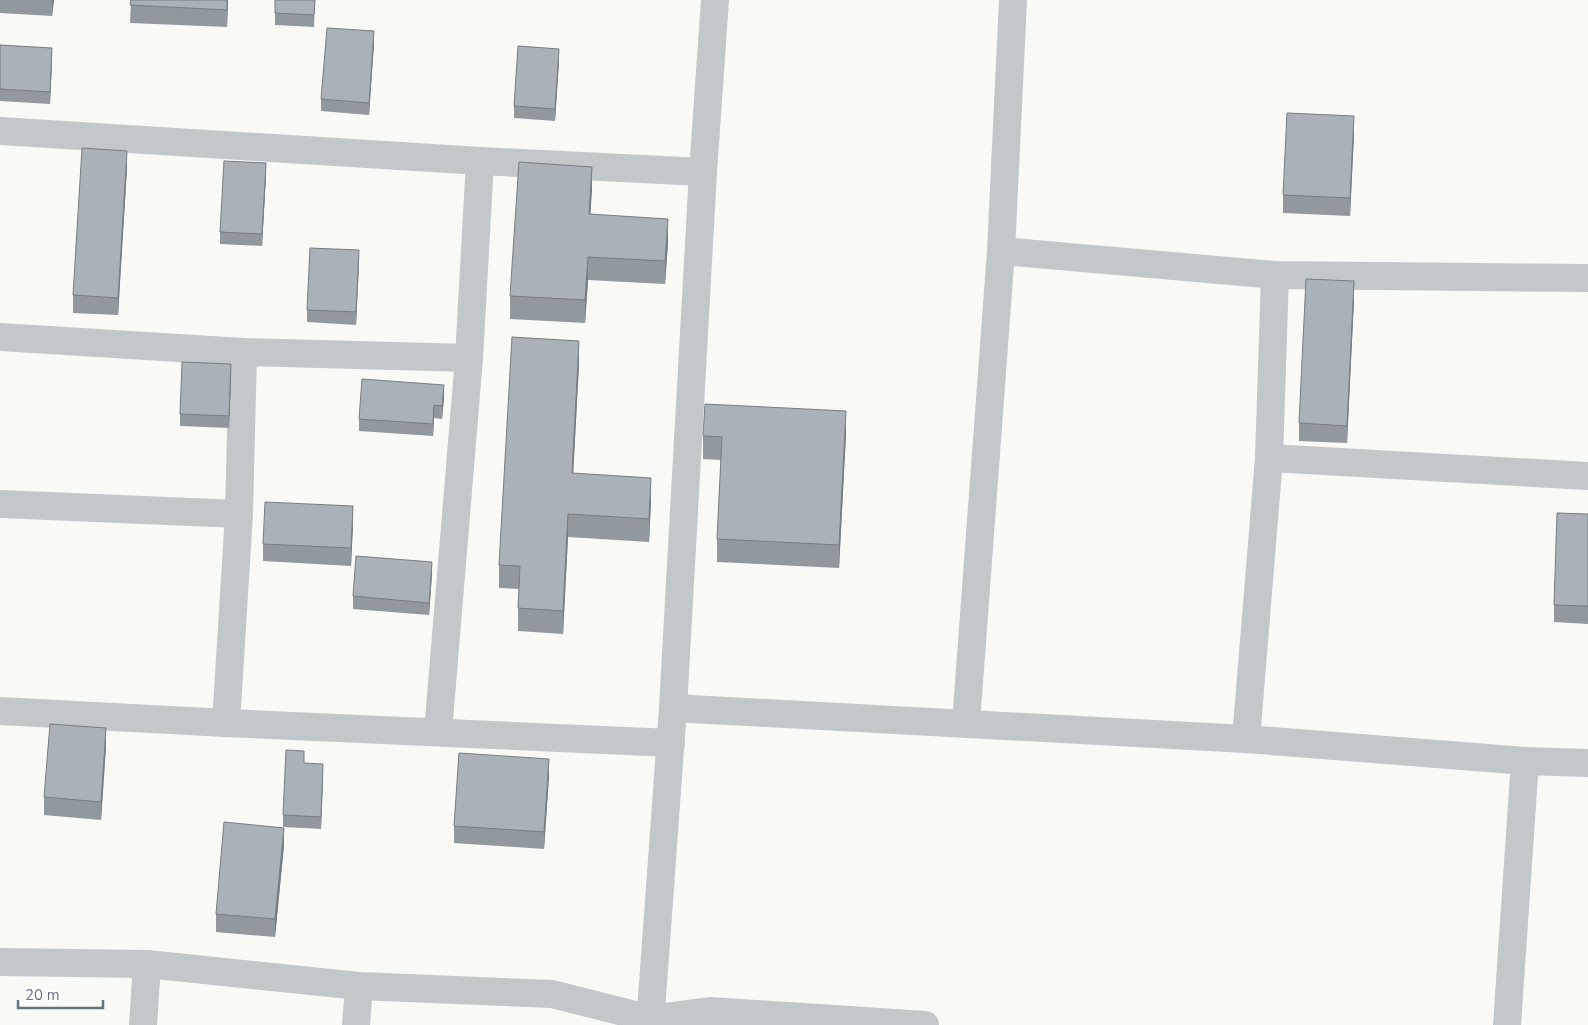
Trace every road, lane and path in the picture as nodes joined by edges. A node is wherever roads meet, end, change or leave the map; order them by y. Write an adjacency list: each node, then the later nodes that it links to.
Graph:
1 (715, 0): 5 (street)
2 (1013, 0): 6 (street)
3 (0, 131): 4 (street)
4 (480, 161): 5 (street); 11 (street)
5 (704, 172): 16 (street)
6 (1001, 251): 7 (street); 19 (street)
7 (1275, 275): 8 (street); 12 (street)
8 (1588, 278)
9 (0, 337): 10 (street)
10 (243, 352): 11 (street); 15 (street)
11 (469, 358): 20 (street)
12 (1269, 458): 13 (street); 21 (street)
13 (1588, 476)
14 (0, 504): 15 (street)
15 (239, 514): 18 (street)
16 (673, 708): 19 (street); 22 (street)
17 (0, 711): 18 (street)
18 (226, 723): 20 (street)
19 (966, 723): 21 (street)
20 (438, 732): 22 (street)
21 (1246, 739): 23 (street)
22 (671, 743): 28 (street)
23 (1525, 761): 24 (street); 32 (street)
24 (1588, 763)
25 (0, 962): 26 (street)
26 (147, 964): 27 (street); 29 (street)
27 (359, 986): 28 (street); 30 (street)
28 (655, 1023): 31 (street)
29 (143, 1025)
30 (356, 1025)
31 (925, 1025)
32 (1507, 1025)

